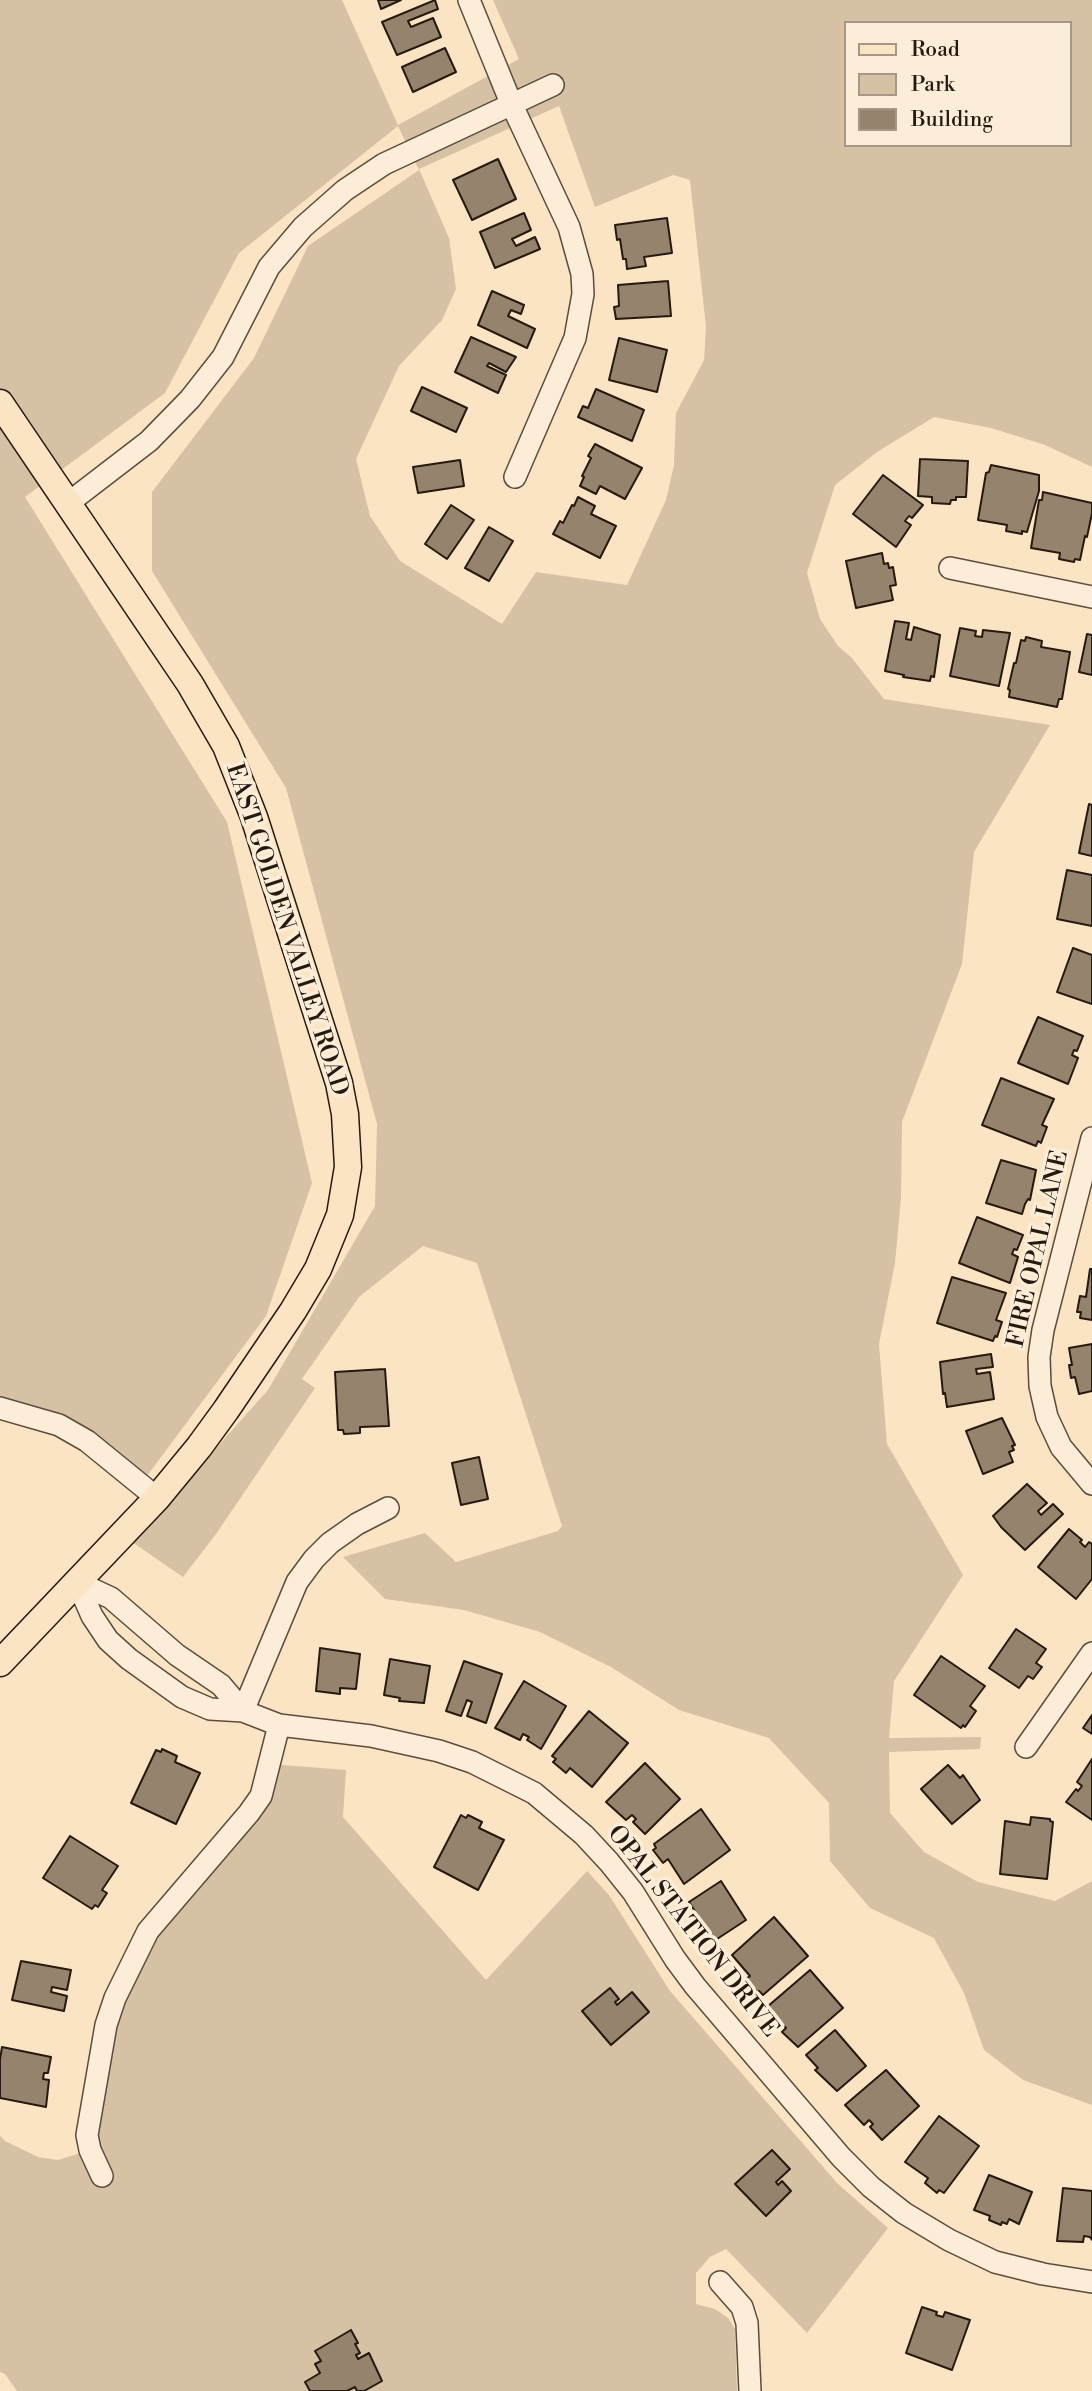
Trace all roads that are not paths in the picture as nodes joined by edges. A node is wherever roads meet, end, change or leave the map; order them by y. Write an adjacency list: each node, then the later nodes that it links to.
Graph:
1 (468, 0): 3 (street)
2 (554, 85): 3 (street)
3 (511, 103): 5 (street); 6 (street)
4 (0, 403): 6 (main road, EAST GOLDEN VALLEY ROAD)
5 (515, 477)
6 (67, 504): 12 (main road, EAST GOLDEN VALLEY ROAD)
7 (950, 568): 8 (street)
8 (1092, 597)
9 (1092, 1138): 11 (street, FIRE OPAL LANE)
10 (0, 1408): 12 (street)
11 (1092, 1484)
12 (157, 1498): 14 (main road, EAST GOLDEN VALLEY ROAD)
13 (388, 1508): 17 (street)
14 (77, 1582): 16 (main road, EAST GOLDEN VALLEY ROAD); 17 (street, OPAL STATION DRIVE); 17 (street, OPAL STATION DRIVE)
15 (1092, 1653): 19 (street)
16 (0, 1663)
17 (243, 1711): 18 (street, OPAL STATION DRIVE)
18 (279, 1724): 20 (street); 22 (street, OPAL STATION DRIVE)
19 (1026, 1747)
20 (102, 2176)
21 (720, 2282): 23 (street)
22 (1092, 2282)
23 (750, 2391)

